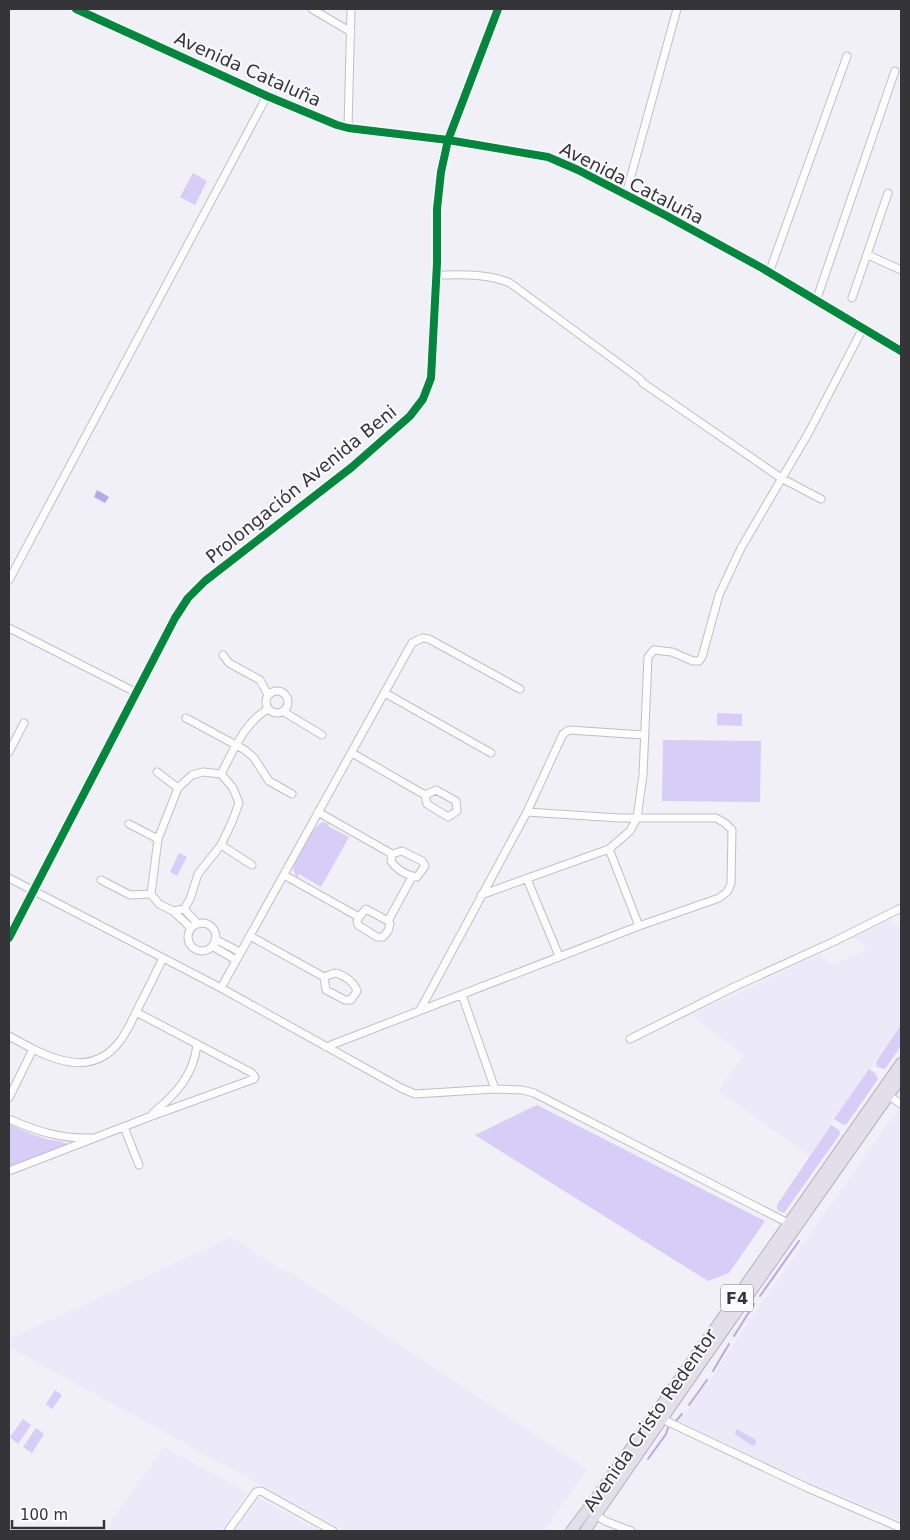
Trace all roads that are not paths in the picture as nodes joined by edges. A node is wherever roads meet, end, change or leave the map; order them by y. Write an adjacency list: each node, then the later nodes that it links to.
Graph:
1 (76, 9): 9 (street, Avenida Cataluña)
2 (312, 9): 6 (street)
3 (498, 9): 11 (street, Prolongación Avenida Beni)
4 (677, 9): 13 (street)
5 (349, 10): 6 (street)
6 (351, 32): 10 (street)
7 (847, 56): 16 (street)
8 (894, 71): 19 (street)
9 (267, 96): 10 (street, Avenida Cataluña); 24 (street)
10 (348, 128): 11 (street, Avenida Cataluña)
11 (448, 140): 13 (street, Avenida Cataluña); 17 (street, Prolongación Avenida Beni)
12 (888, 193): 14 (street)
13 (626, 194): 16 (street, Avenida Cataluña)
14 (868, 255): 15 (street); 18 (street)
15 (901, 270)
16 (769, 272): 19 (street, Avenida Cataluña)
17 (436, 275): 22 (street); 28 (street, Prolongación Avenida Beni)
18 (852, 298)
19 (816, 301): 20 (street, Avenida Cataluña)
20 (863, 328): 21 (street, Avenida Cataluña); 22 (street)
21 (901, 351)
22 (781, 478): 23 (street); 36 (street)
23 (821, 499)
24 (9, 580)
25 (9, 628): 28 (street)
26 (223, 655): 30 (street)
27 (520, 689): 29 (street)
28 (137, 693): 60 (street, Prolongación Avenida Beni)
29 (386, 693): 39 (street); 40 (street)
30 (268, 695): 31 (street); 32 (street)
31 (268, 709): 32 (street); 37 (street)
32 (284, 712): 35 (street)
33 (186, 718): 37 (street)
34 (24, 723): 38 (street)
35 (322, 735)
36 (644, 735): 47 (street); 48 (street)
37 (236, 745): 42 (street); 44 (street)
38 (9, 752)
39 (352, 753): 45 (street); 46 (street)
40 (491, 753)
41 (158, 772): 43 (street)
42 (221, 774): 43 (street); 51 (street)
43 (178, 788): 50 (street)
44 (292, 794)
45 (425, 795): 45 (street)
46 (318, 812): 53 (street); 55 (street)
47 (527, 812): 48 (street); 62 (street)
48 (637, 818): 52 (street); 69 (street)
49 (129, 824): 50 (street)
50 (158, 839): 61 (street)
51 (221, 845): 54 (street); 64 (street)
52 (609, 849): 58 (street); 69 (street)
53 (392, 854): 56 (street); 56 (street)
54 (252, 865)
55 (284, 875): 66 (street); 71 (street)
56 (412, 877): 67 (street)
57 (9, 878): 60 (street)
58 (527, 879): 62 (street); 76 (street)
59 (101, 880): 61 (street)
60 (34, 890): 70 (street, Prolongación Avenida Beni); 77 (street)
61 (151, 894): 65 (street)
62 (481, 895): 82 (street)
63 (901, 908): 85 (street)
64 (184, 909): 65 (street); 68 (street)
65 (173, 911): 68 (street)
66 (359, 916): 67 (street); 67 (street)
67 (388, 921)
68 (194, 926): 73 (street); 74 (street)
69 (639, 926): 76 (street)
70 (12, 927): 72 (street)
71 (250, 936): 75 (street); 79 (street)
72 (9, 938)
73 (216, 938): 74 (street); 75 (street)
74 (212, 946): 78 (street)
75 (240, 952): 78 (street)
76 (559, 956): 81 (street)
77 (163, 958): 80 (street); 83 (street)
78 (236, 960): 80 (street)
79 (324, 977): 79 (street)
80 (221, 988): 87 (street)
81 (462, 995): 82 (street); 91 (street)
82 (420, 1010): 87 (street)
83 (136, 1012): 86 (street); 88 (street)
84 (9, 1036): 88 (street)
85 (630, 1039)
86 (197, 1044): 95 (street); 95 (street)
87 (326, 1047): 91 (street)
88 (33, 1049): 93 (street)
89 (901, 1063): 101 (highway, Avenida Cristo Redentor / F4)
90 (901, 1078): 92 (highway, Avenida Cristo Redentor / F4)
91 (496, 1089): 101 (street)
92 (890, 1096): 94 (street); 102 (highway, Avenida Cristo Redentor / F4)
93 (9, 1098)
94 (901, 1104)
95 (149, 1116): 97 (street)
96 (9, 1119): 98 (street)
97 (124, 1127): 98 (street); 99 (street)
98 (99, 1137): 100 (street)
99 (138, 1165)
100 (9, 1171)
101 (790, 1224): 103 (highway, Avenida Cristo Redentor / F4)
102 (662, 1419): 104 (highway, Avenida Cristo Redentor / F4); 105 (street)
103 (596, 1498): 109 (highway, Avenida Cristo Redentor / F4); 110 (highway)
104 (596, 1515): 106 (highway, Avenida Cristo Redentor / F4); 111 (street)
105 (901, 1528)
106 (586, 1530)
107 (228, 1531): 108 (street)
108 (334, 1531)
109 (571, 1531)
110 (577, 1531)
111 (631, 1531)

